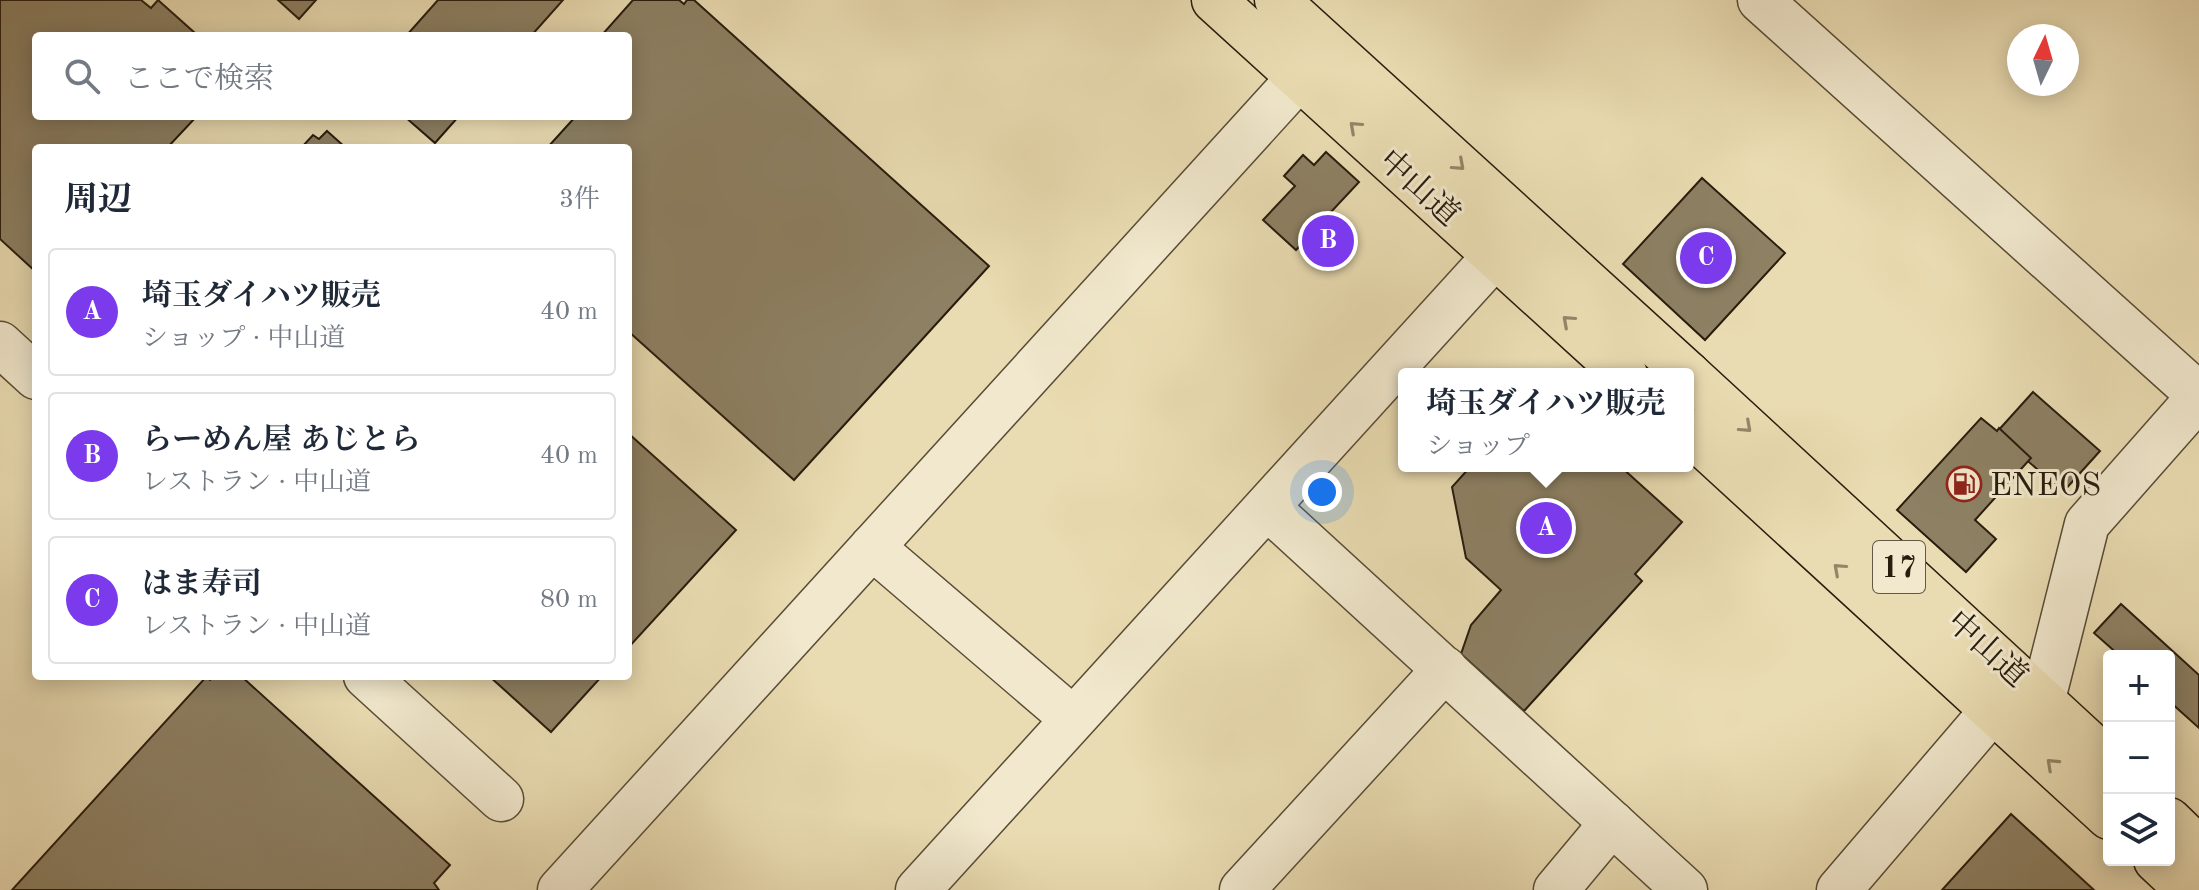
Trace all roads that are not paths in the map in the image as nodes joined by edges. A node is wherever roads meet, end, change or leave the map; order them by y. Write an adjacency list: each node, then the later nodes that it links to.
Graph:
1 (1214, 0): 4 (highway, 中山道)
2 (1277, 0): 8 (highway, 中山道 / 17, one-way to 8)
3 (1760, 0): 11 (street)
4 (1300, 77): 5 (highway, 中山道, one-way to 4); 14 (street)
5 (1495, 256): 7 (highway, 中山道, one-way to 5); 13 (street)
6 (0, 344): 9 (street)
7 (1618, 368)
8 (1681, 368)
9 (32, 373)
10 (1694, 379): 17 (highway, 中山道 / 17, one-way to 17)
11 (2199, 396): 17 (street)
12 (1694, 436): 18 (highway, 中山道 / 17, one-way to 12)
13 (1267, 507): 15 (street); 19 (street)
14 (872, 547): 19 (street); 27 (street)
15 (1445, 669): 23 (street); 29 (street)
16 (370, 680): 21 (street)
17 (2043, 699): 18 (street); 20 (highway, 中山道 / 17)
18 (1993, 710): 22 (highway, 中山道 / 17, one-way to 18); 32 (street)
19 (1073, 719): 28 (street)
20 (2103, 756)
21 (501, 799)
22 (2103, 811)
23 (1612, 823): 30 (street); 31 (street)
24 (2175, 826): 25 (highway)
25 (2199, 849)
26 (2162, 866): 33 (highway)
27 (560, 890)
28 (918, 890)
29 (1242, 890)
30 (1556, 890)
31 (1685, 890)
32 (1839, 890)
33 (2188, 890)

